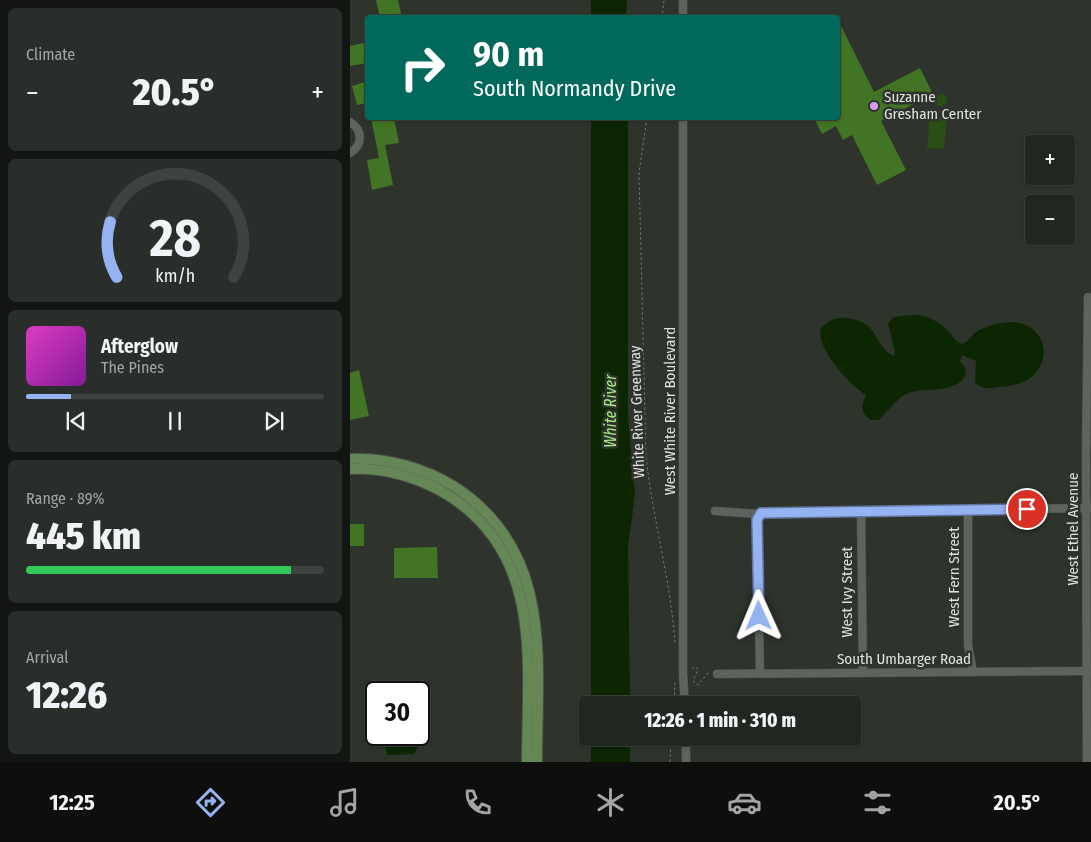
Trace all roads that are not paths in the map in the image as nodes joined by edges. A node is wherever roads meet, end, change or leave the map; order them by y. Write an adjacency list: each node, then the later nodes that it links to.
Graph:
1 (683, 0): 2 (street)
2 (683, 15)
3 (683, 120): 19 (street, West White River Boulevard)
4 (350, 122): 5 (street)
5 (350, 153)
6 (1088, 297): 9 (street, West Ethel Avenue)
7 (350, 459): 22 (main road)
8 (350, 469): 21 (main road)
9 (1089, 508): 10 (street); 14 (street, West Ethel Avenue)
10 (968, 510): 12 (street); 15 (street, West Fern Street)
11 (715, 511): 13 (street)
12 (861, 512): 13 (street); 17 (street, West Ivy Street)
13 (759, 514): 16 (street)
14 (1088, 671): 15 (street, South Umbarger Road); 24 (street, West Ethel Avenue)
15 (973, 672): 17 (street, South Umbarger Road)
16 (760, 673): 17 (street, South Umbarger Road); 18 (street, South Umbarger Road)
17 (863, 673)
18 (717, 674)
19 (683, 696)
20 (686, 746): 23 (street)
21 (527, 762)
22 (537, 762)
23 (686, 762)
24 (1087, 762)

